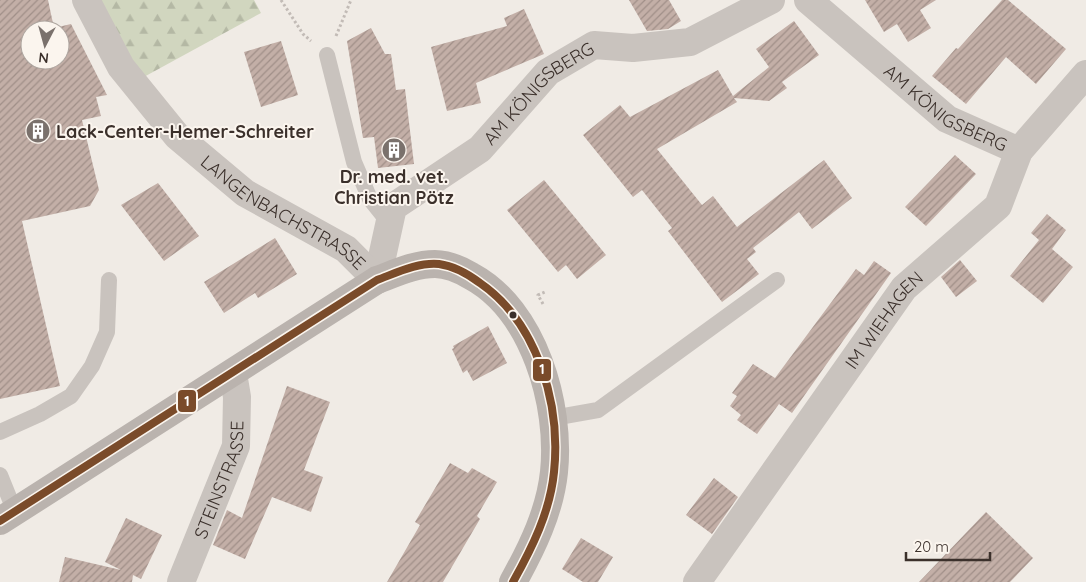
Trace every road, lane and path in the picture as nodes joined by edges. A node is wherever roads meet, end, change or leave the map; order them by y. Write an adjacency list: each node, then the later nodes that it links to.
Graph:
1 (86, 0): 11 (street, LANGENBACHSTRASSE)
2 (281, 0): 6 (path)
3 (351, 0): 6 (path)
4 (772, 0): 9 (street, AM KÖNIGSBERG)
5 (808, 0): 8 (street, AM KÖNIGSBERG)
6 (326, 47): 9 (lane)
7 (1086, 74): 8 (street, IM WIEHAGEN)
8 (1019, 151): 22 (street, IM WIEHAGEN)
9 (390, 224): 11 (street, AM KÖNIGSBERG)
10 (109, 280): 17 (lane)
11 (377, 280): 15 (main road); 16 (main road)
12 (777, 280): 16 (lane)
13 (545, 292): 14 (path)
14 (545, 309)
15 (233, 373): 19 (main road); 20 (street, STEINSTRASSE)
16 (554, 418): 21 (main road)
17 (0, 432)
18 (0, 475): 19 (lane)
19 (8, 517)
20 (180, 582)
21 (513, 582)
22 (697, 582)

